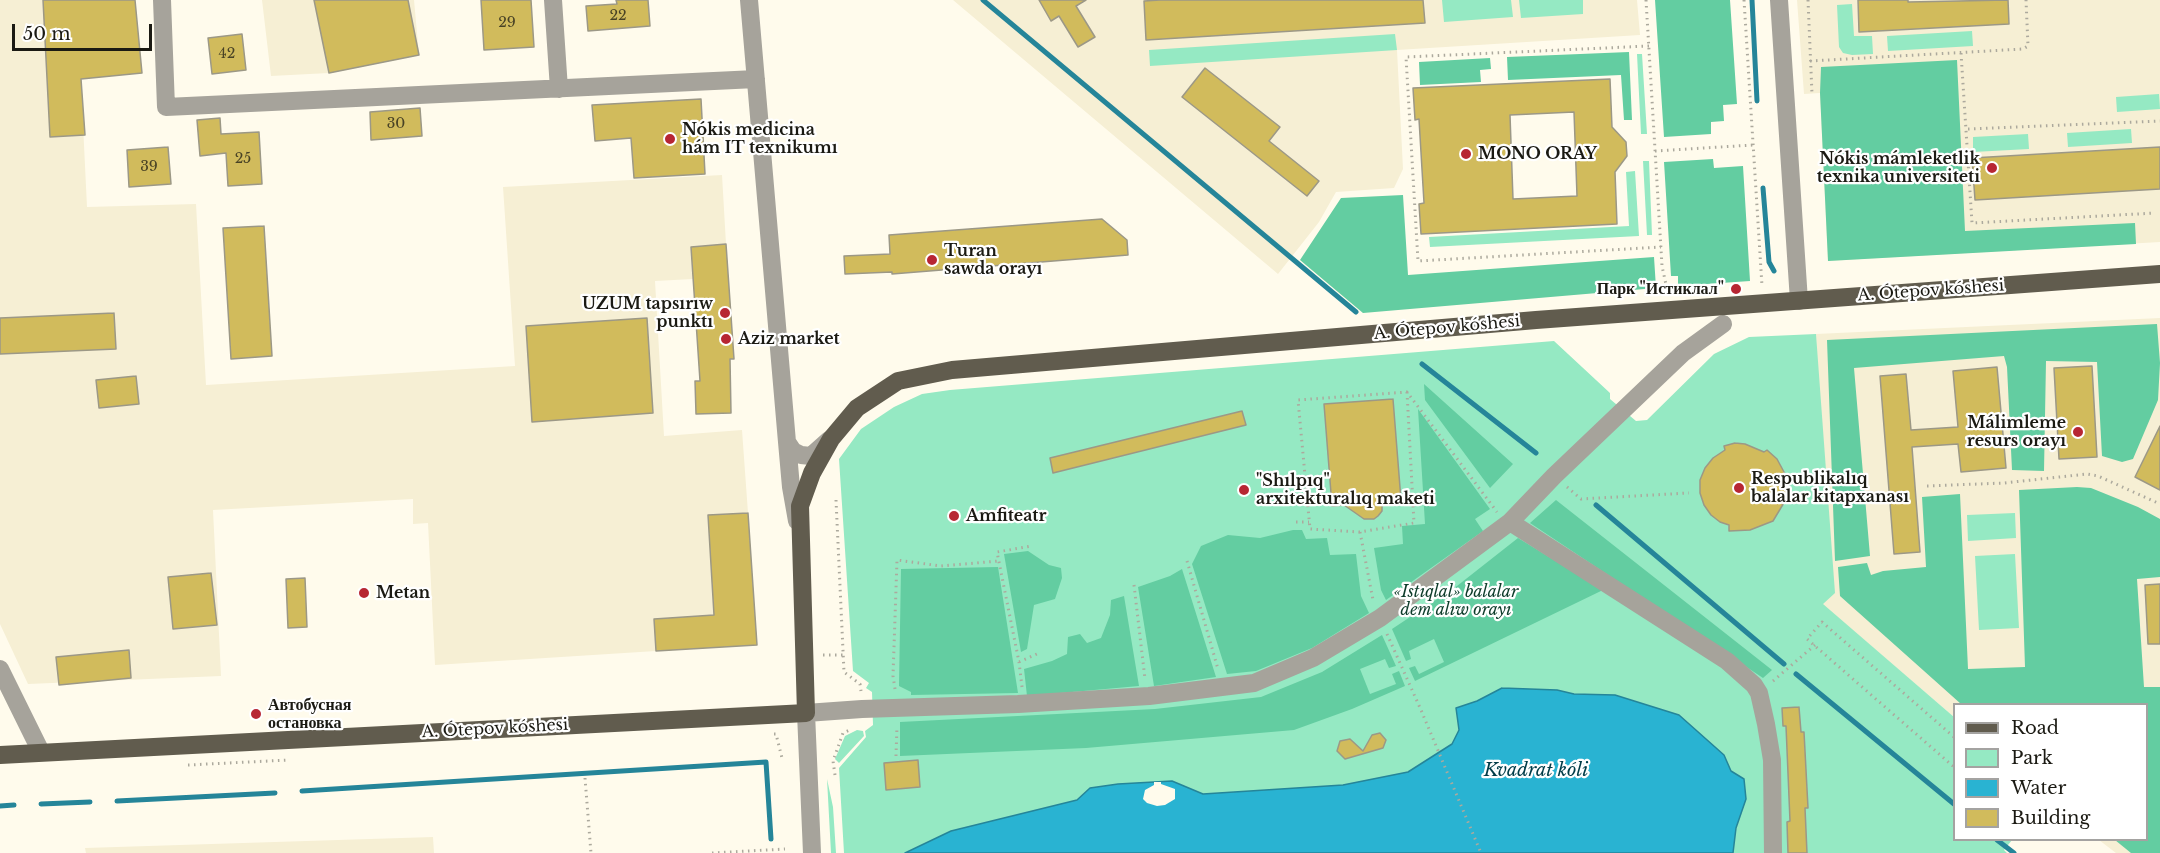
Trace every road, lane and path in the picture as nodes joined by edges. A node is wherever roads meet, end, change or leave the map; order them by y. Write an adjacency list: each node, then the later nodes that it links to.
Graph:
1 (162, 0): 13 (street)
2 (553, 0): 13 (street)
3 (749, 0): 12 (street)
4 (1646, 0): 9 (path)
5 (1744, 0): 17 (path)
6 (1779, 0): 24 (street)
7 (1808, 0): 11 (path)
8 (2026, 0): 10 (path)
9 (1649, 46): 18 (path); 20 (path)
10 (1961, 53): 11 (path); 19 (path)
11 (1810, 61): 14 (path)
12 (756, 79): 13 (street); 28 (street)
13 (559, 89)
14 (1812, 94)
15 (2160, 121): 16 (path)
16 (1968, 129)
17 (1753, 145): 18 (path); 22 (path)
18 (1655, 151): 20 (path)
19 (2155, 213)
20 (1661, 247): 23 (path)
21 (2160, 274): 24 (main road, A. Ótepov kóshesi)
22 (1762, 286)
23 (1668, 290)
24 (1799, 301): 27 (main road, A. Ótepov kóshesi)
25 (1723, 324): 29 (street)
26 (1407, 392): 35 (path); 36 (path); 38 (path)
27 (831, 439): 28 (street); 37 (main road, A. Ótepov kóshesi)
28 (786, 442): 37 (street)
29 (1554, 476): 31 (path); 36 (street)
30 (1927, 486): 33 (path)
31 (1689, 493)
32 (836, 500): 46 (path)
33 (2160, 504)
34 (1296, 522): 35 (path)
35 (1310, 522): 38 (path)
36 (1510, 522): 43 (street); 52 (street)
37 (799, 530): 56 (main road)
38 (1359, 532): 43 (path)
39 (1032, 546): 40 (path)
40 (999, 561): 48 (path); 55 (path)
41 (1187, 561): 51 (path)
42 (1134, 585): 53 (path)
43 (1380, 618): 51 (street); 69 (path)
44 (1815, 645): 52 (path); 58 (path); 62 (path)
45 (1039, 653): 48 (path)
46 (843, 655): 47 (path); 50 (path)
47 (821, 656)
48 (1019, 662): 54 (path)
49 (0, 669): 59 (street)
50 (860, 684)
51 (1224, 687): 53 (street)
52 (1758, 693): 70 (street)
53 (1147, 696): 54 (street)
54 (1023, 704): 55 (street)
55 (898, 708): 56 (street); 61 (path)
56 (806, 713): 59 (main road, A. Ótepov kóshesi); 68 (street)
57 (853, 729): 63 (path)
58 (1953, 736)
59 (41, 752): 60 (main road, A. Ótepov kóshesi)
60 (0, 754)
61 (896, 756)
62 (1953, 766)
63 (835, 775)
64 (585, 778): 66 (path)
65 (785, 849): 67 (path)
66 (591, 853)
67 (712, 853)
68 (812, 853)
69 (1481, 853)
70 (1773, 853)

